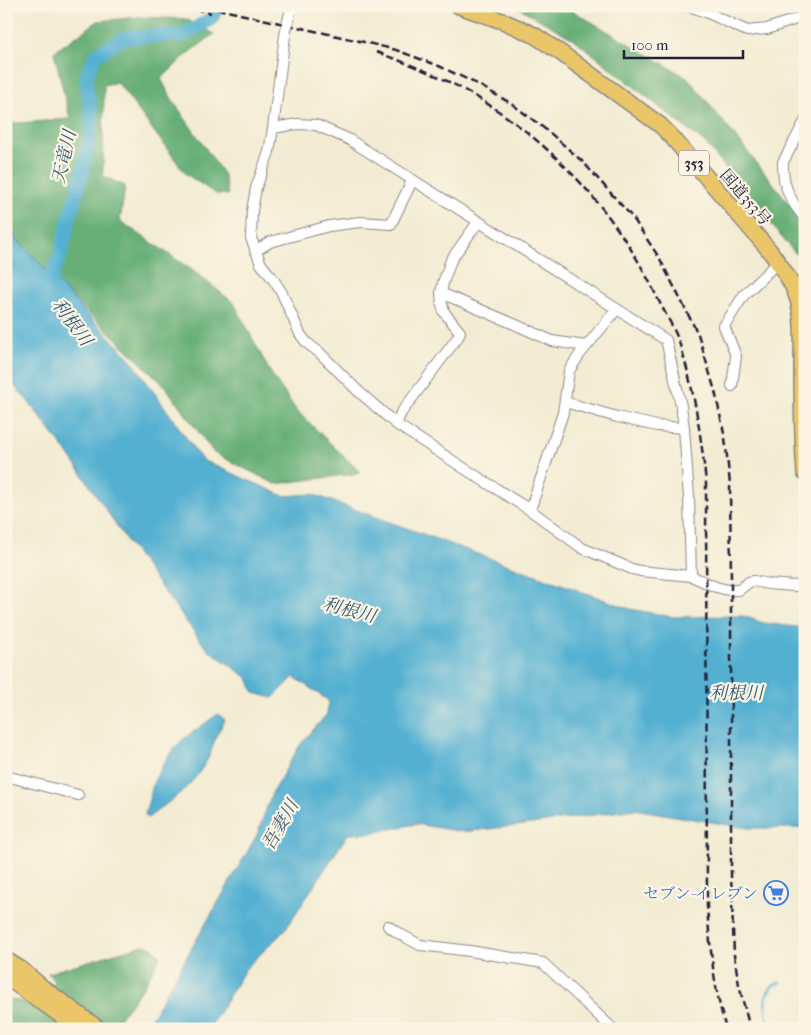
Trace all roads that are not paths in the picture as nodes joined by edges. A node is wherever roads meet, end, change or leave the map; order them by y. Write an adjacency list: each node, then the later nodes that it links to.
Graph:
1 (459, 6): 13 (highway, 国道353号 / 353)
2 (689, 6): 4 (street)
3 (291, 9): 6 (street, bridge)
4 (805, 16)
5 (805, 122): 7 (street)
6 (273, 128): 9 (street); 12 (street)
7 (793, 142): 8 (street); 10 (street)
8 (805, 143)
9 (412, 181): 11 (street); 12 (street)
10 (805, 218)
11 (478, 222): 14 (street); 15 (street)
12 (256, 250): 19 (street)
13 (778, 262): 17 (street); 21 (highway, 国道353号 / 353)
14 (441, 294): 16 (street); 19 (street)
15 (617, 309): 16 (street); 20 (street)
16 (586, 346): 18 (street)
17 (732, 386)
18 (565, 402): 20 (street); 22 (street)
19 (396, 424): 22 (street)
20 (684, 428): 23 (street)
21 (805, 473)
22 (530, 510): 23 (street)
23 (691, 576): 24 (street)
24 (805, 584)
25 (6, 776): 26 (street)
26 (78, 795)
27 (388, 926): 33 (street)
28 (6, 960): 30 (highway)
29 (10, 984): 30 (highway)
30 (38, 991): 31 (highway); 32 (highway)
31 (80, 1029)
32 (99, 1029)
33 (614, 1029)

